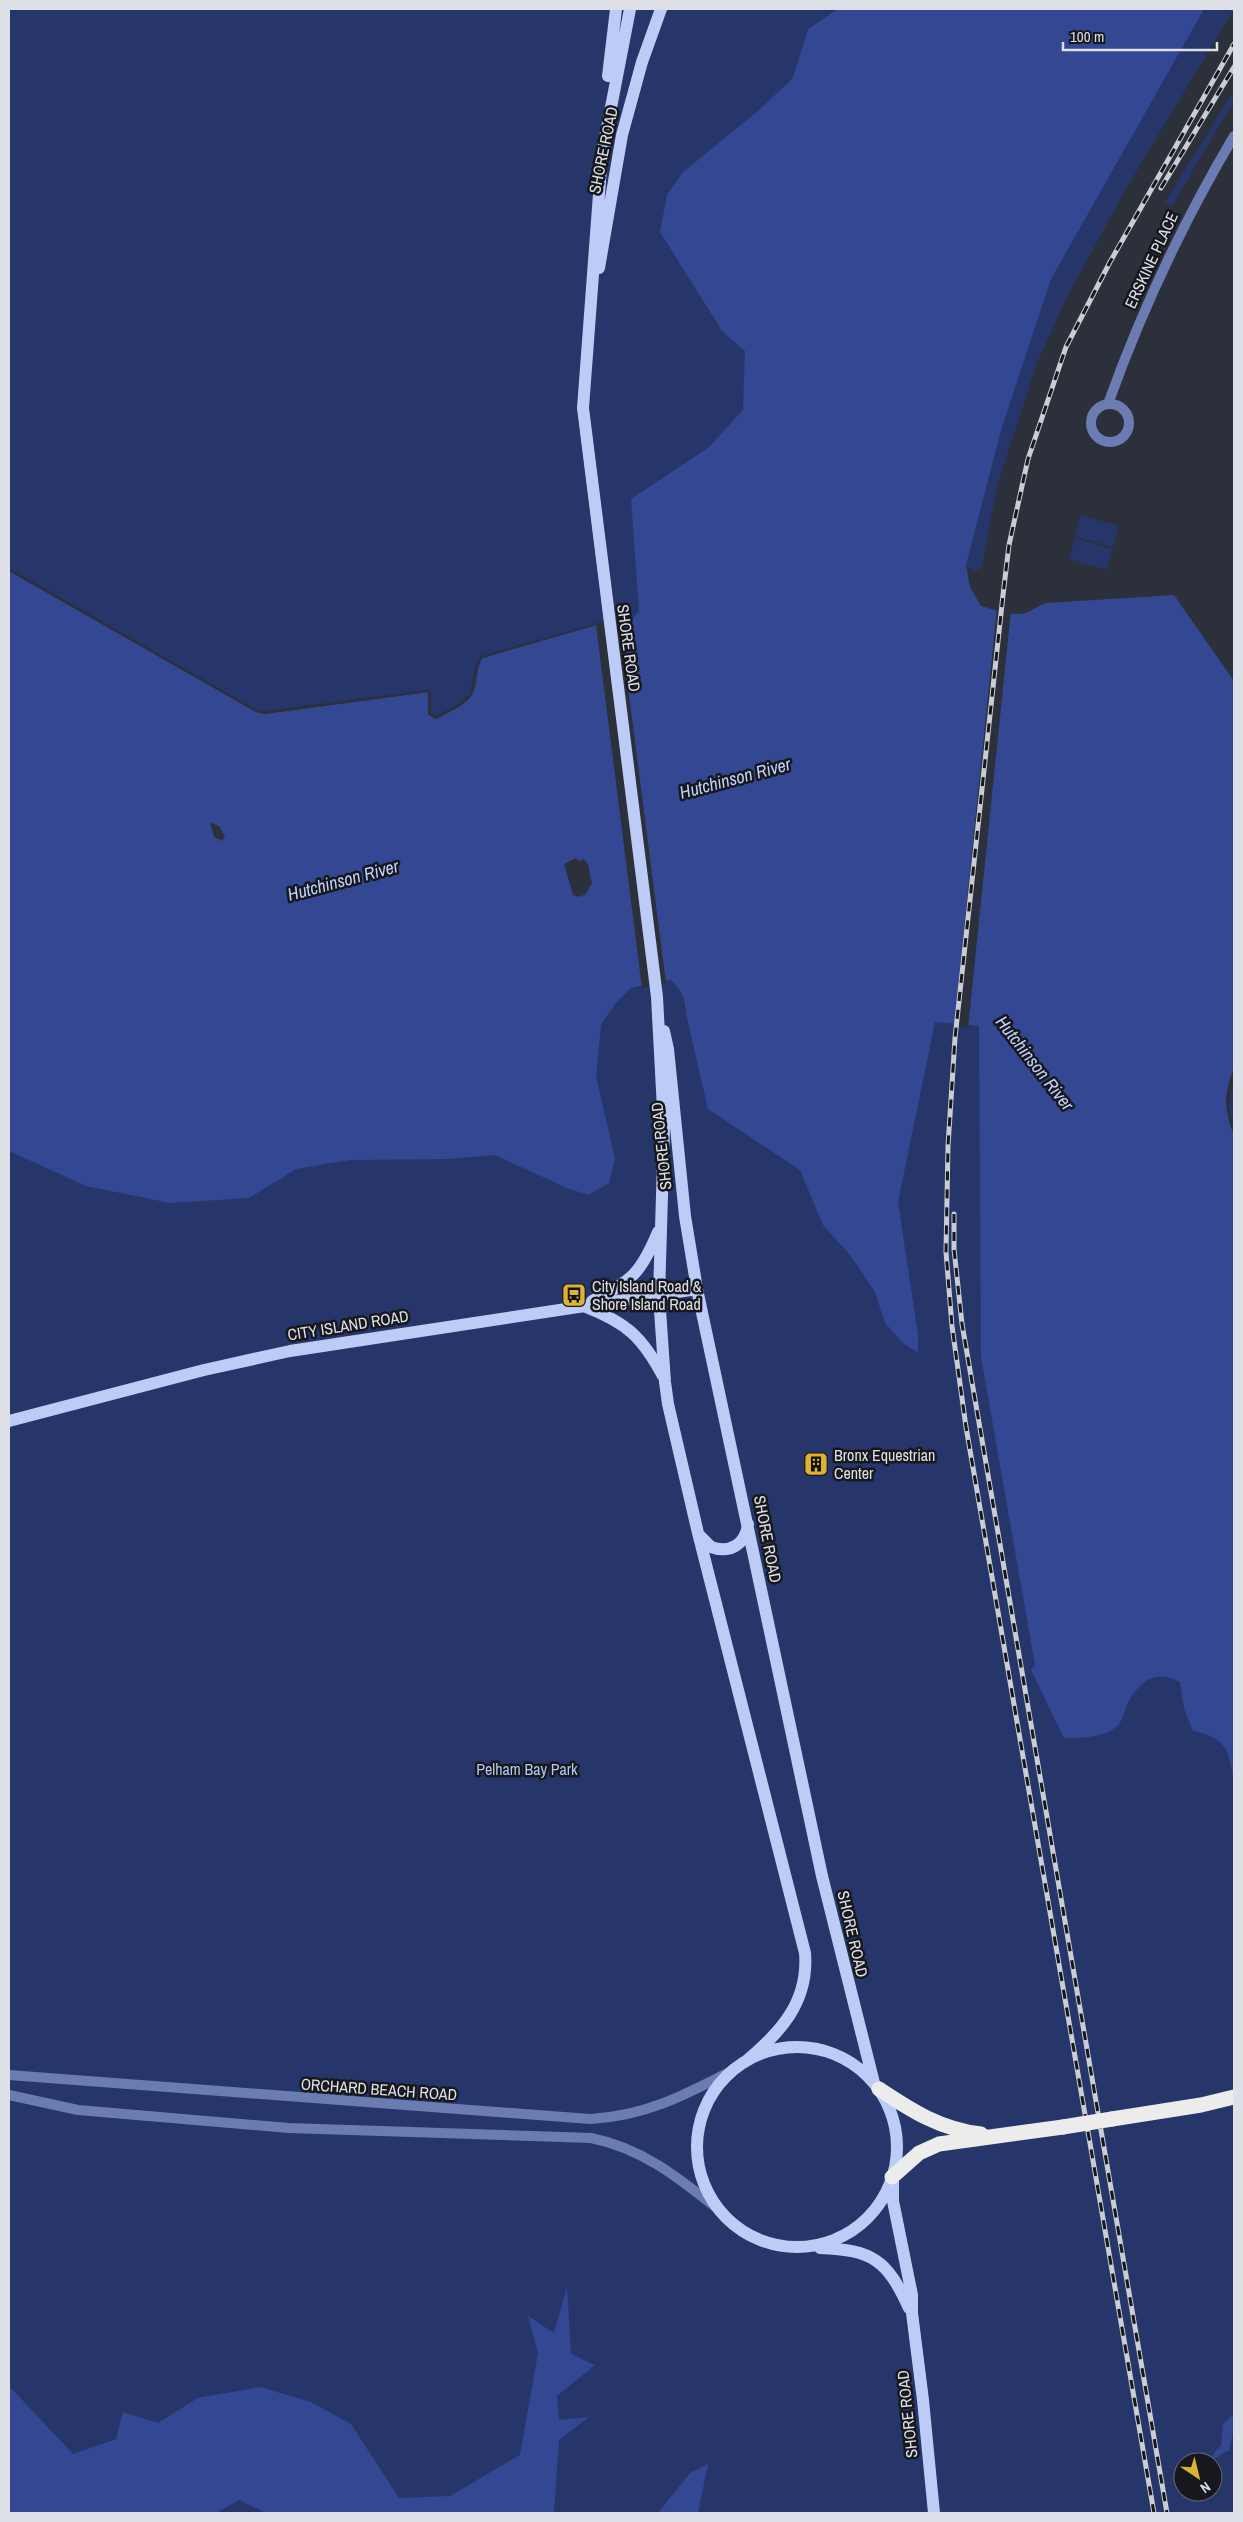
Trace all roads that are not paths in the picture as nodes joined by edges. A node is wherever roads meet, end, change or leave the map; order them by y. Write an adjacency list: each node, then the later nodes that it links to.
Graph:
1 (616, 9): 5 (main road)
2 (630, 9): 5 (main road, SHORE ROAD)
3 (661, 9): 6 (main road, SHORE ROAD)
4 (1234, 136): 7 (street, ERSKINE PLACE)
5 (602, 154): 6 (main road, SHORE ROAD)
6 (592, 302): 8 (main road, SHORE ROAD)
7 (1108, 404)
8 (657, 997): 9 (main road, SHORE ROAD); 10 (main road, SHORE ROAD)
9 (661, 1223): 11 (main road, SHORE ROAD); 12 (main road)
10 (698, 1289): 11 (main road, CITY ISLAND ROAD); 15 (main road, SHORE ROAD)
11 (660, 1296): 12 (main road, CITY ISLAND ROAD); 13 (main road, SHORE ROAD)
12 (583, 1306): 13 (main road); 14 (main road, CITY ISLAND ROAD)
13 (666, 1382): 16 (main road, SHORE ROAD)
14 (9, 1421)
15 (748, 1521): 16 (main road); 19 (main road, SHORE ROAD)
16 (698, 1533): 17 (main road, SHORE ROAD)
17 (741, 2065): 18 (street, ORCHARD BEACH ROAD); 19 (main road); 26 (main road, SHORE ROAD)
18 (9, 2075)
19 (876, 2086): 24 (highway); 25 (main road)
20 (9, 2095): 26 (street)
21 (1234, 2097): 23 (highway)
22 (1234, 2104): 23 (highway)
23 (1201, 2105): 24 (highway, bridge)
24 (997, 2136): 25 (highway)
25 (892, 2177): 27 (main road); 28 (main road, SHORE ROAD)
26 (719, 2210): 27 (main road, SHORE ROAD)
27 (802, 2247): 28 (main road, SHORE ROAD)
28 (912, 2313): 29 (main road, SHORE ROAD)
29 (934, 2513)

